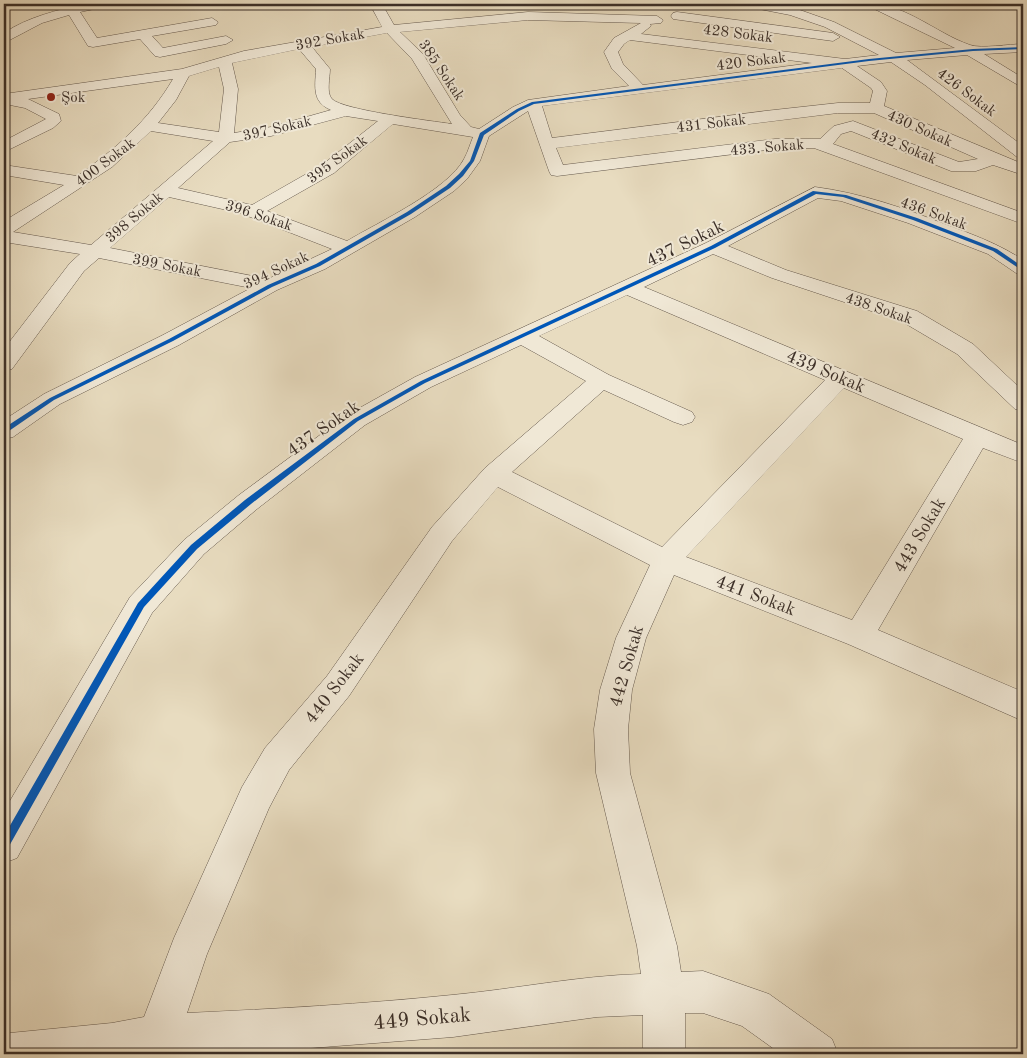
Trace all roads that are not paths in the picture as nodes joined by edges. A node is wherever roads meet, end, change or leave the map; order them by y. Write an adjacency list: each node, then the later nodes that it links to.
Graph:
1 (100, 4): 9 (street)
2 (376, 4): 15 (street, 385 Sokak)
3 (514, 4): 11 (street)
4 (697, 4): 12 (street)
5 (753, 4): 20 (street, 426 Sokak)
6 (870, 4): 8 (street)
7 (906, 4): 8 (street)
8 (884, 9): 23 (street)
9 (73, 11): 16 (street); 18 (street)
10 (202, 12): 14 (street)
11 (528, 16): 13 (street, 392 Sokak); 15 (street, 392 Sokak)
12 (676, 16): 13 (street); 20 (street)
13 (657, 20): 17 (street)
14 (212, 22): 16 (street); 19 (street)
15 (390, 28): 21 (street, 392 Sokak); 36 (street, 385 Sokak)
16 (144, 35): 19 (street)
17 (629, 36): 26 (street, 428 Sokak); 29 (street)
18 (4, 38)
19 (226, 40): 25 (street)
20 (869, 42): 24 (street, 426 Sokak)
21 (302, 44): 25 (street, 392 Sokak); 33 (street)
22 (1023, 48): 23 (street, 420 Sokak)
23 (972, 50): 24 (street, 420 Sokak); 28 (street)
24 (896, 57): 26 (street, 420 Sokak); 41 (street, 426 Sokak)
25 (232, 60): 27 (street, 392 Sokak); 37 (street)
26 (844, 63): 29 (street, 420 Sokak); 32 (street, 430 Sokak)
27 (183, 72): 30 (street, 392 Sokak); 35 (street, 400 Sokak)
28 (1023, 84)
29 (640, 90): 31 (street, 420 Sokak)
30 (5, 100): 40 (street)
31 (533, 103): 36 (street); 38 (street)
32 (876, 108): 38 (street, 431 Sokak); 42 (street, 430 Sokak)
33 (345, 111): 34 (street); 37 (street, 397 Sokak)
34 (391, 118): 36 (street); 48 (street, 395 Sokak)
35 (149, 126): 37 (street, 397 Sokak); 45 (street, 400 Sokak)
36 (474, 132): 54 (street, 394 Sokak)
37 (226, 138): 46 (street, 398 Sokak)
38 (546, 144): 39 (street, 433. Sokak)
39 (824, 145): 42 (street, 432 Sokak); 49 (street, 433. Sokak)
40 (4, 147)
41 (1023, 154)
42 (992, 159): 44 (street, 430 Sokak)
43 (4, 170): 45 (street)
44 (1023, 170)
45 (80, 182): 50 (street, 400 Sokak)
46 (166, 191): 48 (street, 396 Sokak); 56 (street, 398 Sokak)
47 (830, 193): 53 (street, 437 Sokak); 55 (street, 436 Sokak)
48 (254, 211): 54 (street, 396 Sokak)
49 (1023, 219)
50 (4, 229)
51 (4, 236): 56 (street, 399 Sokak)
52 (1014, 245): 55 (street)
53 (713, 247): 59 (street, 437 Sokak); 64 (street, 438 Sokak)
54 (348, 248): 58 (street, 394 Sokak)
55 (995, 250): 57 (street, 436 Sokak)
56 (94, 251): 58 (street, 399 Sokak); 61 (street, 398 Sokak)
57 (1023, 269)
58 (270, 286): 66 (street, 394 Sokak)
59 (627, 287): 60 (street, 437 Sokak); 62 (street, 439 Sokak)
60 (522, 336): 63 (street); 73 (street, 437 Sokak)
61 (4, 364)
62 (841, 377): 67 (street, 439 Sokak); 70 (street, 442 Sokak)
63 (601, 380): 65 (street); 69 (street, 440 Sokak)
64 (1023, 404)
65 (683, 417)
66 (4, 431)
67 (978, 435): 68 (street, 439 Sokak); 71 (street, 443 Sokak)
68 (1023, 455)
69 (494, 474): 70 (street, 441 Sokak); 75 (street, 440 Sokak)
70 (666, 561): 71 (street, 441 Sokak); 74 (street, 442 Sokak)
71 (859, 635): 72 (street, 441 Sokak)
72 (1023, 707)
73 (4, 845)
74 (664, 992): 75 (street, 449 Sokak); 77 (street, 442 Sokak); 78 (street, 449 Sokak)
75 (158, 1044): 76 (street, 449 Sokak)
76 (10, 1054)
77 (664, 1054)
78 (817, 1054)

